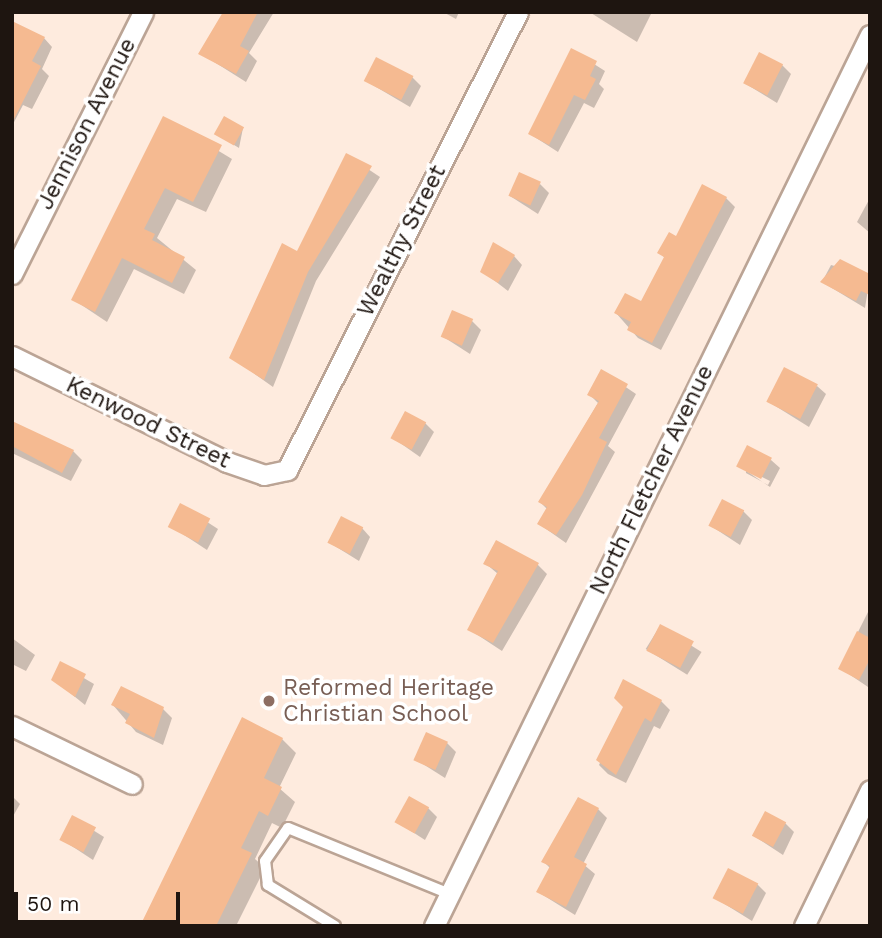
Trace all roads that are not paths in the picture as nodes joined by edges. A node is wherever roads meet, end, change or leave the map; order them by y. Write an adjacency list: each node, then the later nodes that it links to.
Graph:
1 (143, 12): 4 (street, Jennison Avenue)
2 (518, 12): 6 (street, Wealthy Street)
3 (870, 35): 10 (street, North Fletcher Avenue)
4 (12, 274)
5 (12, 356): 6 (street, Kenwood Street)
6 (287, 470)
7 (12, 726): 8 (street)
8 (132, 784)
9 (870, 790): 13 (street)
10 (450, 894): 11 (lane); 12 (street, North Fletcher Avenue)
11 (335, 926)
12 (434, 926)
13 (804, 926)

